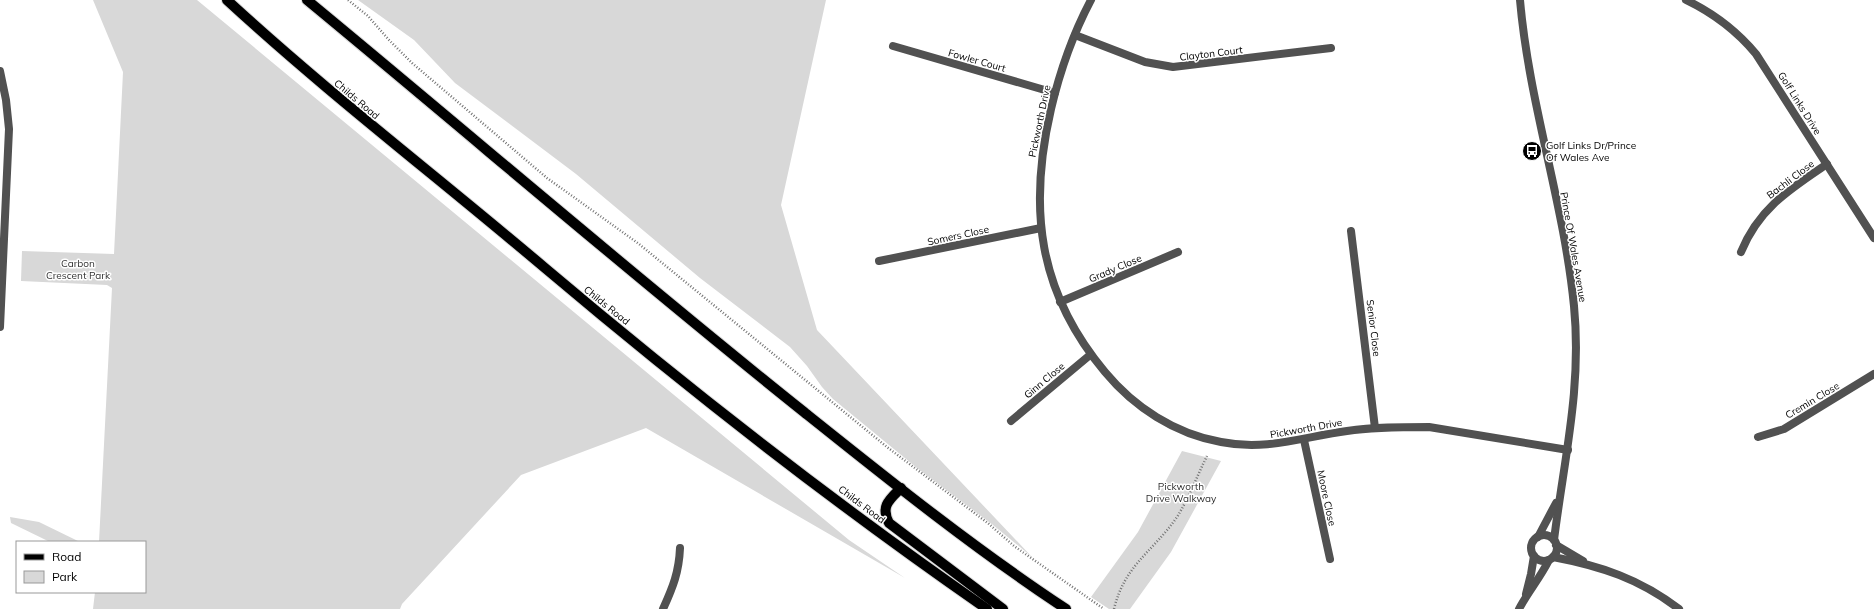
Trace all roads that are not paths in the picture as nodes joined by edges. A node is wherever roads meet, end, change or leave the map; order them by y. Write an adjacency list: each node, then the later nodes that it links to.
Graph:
1 (227, 0): 39 (main road, Childs Road)
2 (307, 0): 28 (main road)
3 (1091, 0): 6 (street, Pickworth Drive)
4 (1520, 0): 27 (street, Prince Of Wales Avenue)
5 (1686, 0): 11 (street, Golf Links Drive)
6 (1075, 35): 8 (street, Clayton Court); 10 (street, Pickworth Drive)
7 (893, 46): 10 (street, Fowler Court)
8 (1331, 48)
9 (0, 71): 12 (street)
10 (1055, 93): 13 (street, Pickworth Drive)
11 (1827, 164): 15 (street, Golf Links Drive); 17 (street, Bachli Close)
12 (4, 183): 20 (street)
13 (1041, 228): 18 (street, Somers Close); 19 (street, Pickworth Drive)
14 (1351, 231): 24 (street, Senior Close)
15 (1874, 238)
16 (1178, 252): 19 (street, Grady Close)
17 (1741, 252)
18 (879, 261)
19 (1060, 302): 21 (street, Pickworth Drive)
20 (0, 327)
21 (1090, 355): 23 (street, Ginn Close); 26 (street, Pickworth Drive)
22 (1874, 374): 25 (street, Cremin Close)
23 (1012, 421)
24 (1375, 428): 26 (street, Pickworth Drive); 27 (street, Pickworth Drive)
25 (1758, 437)
26 (1304, 440): 34 (street, Moore Close)
27 (1568, 450): 29 (street, Prince Of Wales Avenue)
28 (901, 488): 40 (main road); 41 (main road)
29 (1558, 499): 30 (street, Prince Of Wales Avenue); 31 (street, Prince Of Wales Avenue)
30 (1538, 537): 31 (street); 33 (street)
31 (1555, 542): 35 (street); 36 (street)
32 (680, 548): 38 (street)
33 (1534, 556): 35 (street); 37 (street)
34 (1330, 559)
35 (1551, 559): 36 (street); 37 (street)
36 (1589, 564): 43 (street)
37 (1524, 599): 42 (street)
38 (663, 609)
39 (987, 609)
40 (1003, 609)
41 (1066, 609)
42 (1519, 609)
43 (1679, 609)

